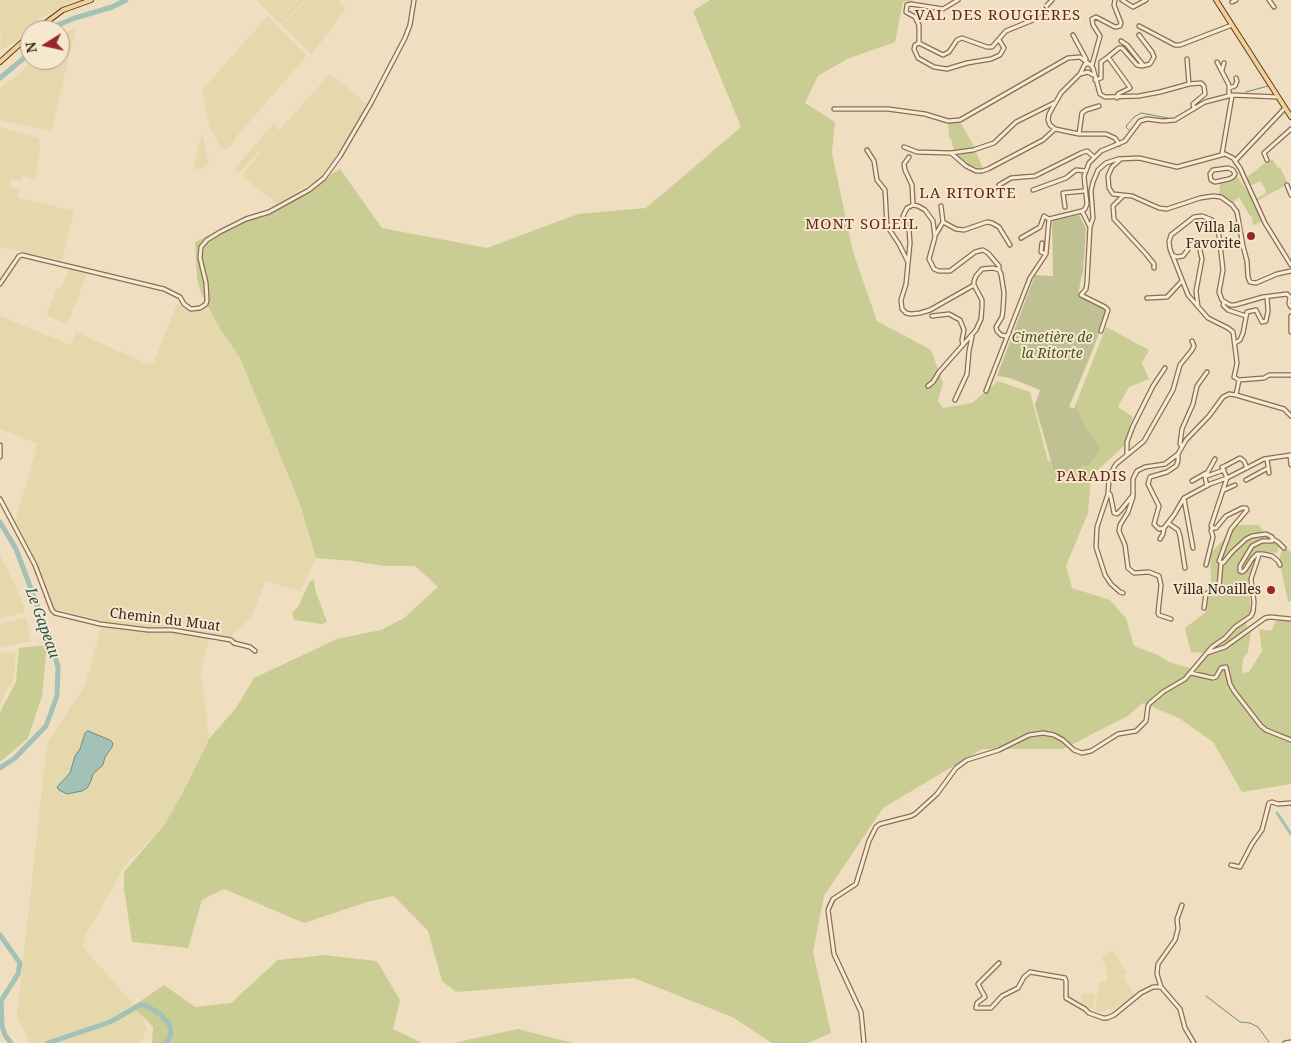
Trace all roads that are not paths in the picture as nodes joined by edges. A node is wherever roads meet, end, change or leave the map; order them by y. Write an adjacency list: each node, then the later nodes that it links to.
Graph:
1 (92, 0): 11 (main road)
2 (414, 0): 88 (street)
3 (958, 0): 18 (street)
4 (1052, 0): 16 (street)
5 (1115, 0): 26 (street)
6 (1122, 0): 7 (street)
7 (1146, 0)
8 (1216, 0): 12 (main road)
9 (1270, 0): 10 (street)
10 (1274, 7)
11 (50, 20)
12 (1232, 25): 13 (street); 38 (main road)
13 (1139, 26)
14 (1073, 35): 26 (street)
15 (1139, 35): 27 (street)
16 (999, 40): 18 (street); 18 (street)
17 (1121, 41): 27 (street)
18 (919, 43)
19 (20, 44): 23 (main road)
20 (1078, 57): 26 (street); 28 (street); 44 (street)
21 (1108, 57): 27 (street); 34 (street); 39 (street)
22 (1188, 59): 35 (street)
23 (0, 62)
24 (1217, 62): 29 (street)
25 (1224, 62): 29 (street)
26 (1090, 65): 28 (street); 30 (street); 32 (street)
27 (1143, 66)
28 (1084, 67): 30 (street); 31 (street)
29 (1222, 70): 36 (street)
30 (1088, 72): 31 (street); 32 (street)
31 (1080, 74): 40 (street)
32 (1093, 76): 34 (street)
33 (1236, 78): 36 (street)
34 (1095, 80): 39 (street)
35 (1189, 84): 39 (street); 45 (street)
36 (1230, 88): 37 (street)
37 (1231, 96): 38 (street); 45 (street); 55 (street)
38 (1278, 97): 43 (main road)
39 (1117, 98)
40 (1055, 103): 42 (street); 46 (street)
41 (1099, 106): 50 (street)
42 (1046, 107): 46 (street); 54 (street)
43 (1285, 108): 47 (main road); 60 (street)
44 (834, 109)
45 (1194, 109): 51 (street)
46 (1050, 112): 48 (street)
47 (1291, 116)
48 (1054, 129): 50 (street); 54 (street)
49 (1291, 129): 59 (street)
50 (1078, 134): 51 (street)
51 (1119, 144): 57 (street)
52 (904, 147): 54 (street)
53 (867, 150): 82 (street)
54 (951, 153)
55 (1222, 154): 58 (street); 60 (street)
56 (908, 157): 69 (street)
57 (1094, 157): 61 (street); 64 (street)
58 (1121, 158): 68 (street); 75 (street)
59 (1267, 160)
60 (1235, 161): 83 (street)
61 (1086, 171): 65 (street); 66 (street)
62 (1210, 174): 62 (street)
63 (1286, 185): 67 (street)
64 (999, 186)
65 (1033, 190)
66 (1084, 191): 71 (street); 72 (street)
67 (1291, 195)
68 (1123, 196): 84 (street); 86 (street)
69 (913, 205): 76 (street); 82 (street)
70 (941, 206): 74 (street)
71 (1065, 207)
72 (1082, 211): 73 (street); 75 (street)
73 (1049, 219): 77 (street); 80 (street)
74 (942, 222): 76 (street); 79 (street)
75 (1090, 227): 98 (street)
76 (935, 237): 85 (street)
77 (1021, 238)
78 (1042, 243): 80 (street)
79 (1010, 245)
80 (1046, 254): 101 (street)
81 (1172, 255): 87 (street); 92 (street); 94 (street)
82 (908, 262): 89 (street)
83 (1291, 264)
84 (1154, 268)
85 (998, 270): 89 (street); 101 (street)
86 (1291, 271)
87 (1182, 281): 91 (street); 94 (street)
88 (0, 284)
89 (974, 285): 100 (street)
90 (1267, 297): 92 (street); 93 (street); 96 (street)
91 (1147, 298)
92 (1224, 302): 96 (street)
93 (1291, 307)
94 (1198, 308): 103 (street)
95 (932, 316): 104 (street)
96 (1246, 316): 103 (street)
97 (1291, 316): 99 (street)
98 (1101, 331)
99 (1291, 332)
100 (973, 334): 104 (street); 112 (street)
101 (1008, 334): 110 (street)
102 (1192, 341): 118 (street)
103 (1235, 343): 108 (street)
104 (963, 345): 109 (street)
105 (1165, 368): 118 (street)
106 (1207, 372): 117 (street)
107 (1291, 375): 108 (street)
108 (1239, 380): 111 (street)
109 (928, 386)
110 (986, 391)
111 (1236, 395): 114 (street); 117 (street)
112 (955, 400)
113 (1290, 408): 114 (street)
114 (1284, 409): 115 (street)
115 (1291, 416)
116 (0, 446): 121 (street)
117 (1182, 447): 119 (street)
118 (1127, 454): 136 (street)
119 (1178, 454): 137 (street); 141 (street)
120 (1290, 455): 122 (street); 124 (street)
121 (0, 457)
122 (1268, 458): 126 (street); 127 (street)
123 (1215, 459): 129 (street)
124 (1291, 465)
125 (1223, 468): 126 (street); 129 (street); 130 (street)
126 (1247, 468): 130 (street)
127 (1268, 468): 128 (street); 131 (street)
128 (1269, 473)
129 (1207, 474): 132 (street); 134 (street)
130 (1228, 478): 134 (street); 135 (street)
131 (1246, 480)
132 (1192, 481)
133 (1235, 485): 135 (street)
134 (1207, 486): 138 (street)
135 (1223, 490): 142 (street)
136 (1108, 494): 137 (street); 152 (street)
137 (1134, 495): 154 (street)
138 (1184, 498): 140 (street); 145 (street)
139 (0, 499): 156 (street, Chemin du Muat)
140 (1168, 523): 141 (street); 151 (street)
141 (1164, 528): 143 (street)
142 (1213, 528): 148 (street); 149 (street)
143 (1160, 539)
144 (1273, 539): 146 (street); 147 (street); 148 (street)
145 (1193, 548)
146 (1284, 548)
147 (1261, 554): 150 (street); 157 (street)
148 (1221, 563): 153 (street)
149 (1206, 565)
150 (1280, 566)
151 (1185, 568)
152 (1123, 592)
153 (1204, 608)
154 (1171, 619)
155 (1291, 619): 157 (street)
156 (255, 650)
157 (1206, 653): 158 (street)
158 (1191, 673): 159 (street); 166 (street)
159 (1291, 740)
160 (1291, 803): 161 (street)
161 (1231, 865)
162 (1182, 905): 164 (street)
163 (999, 963): 164 (street)
164 (1161, 986): 167 (street)
165 (1291, 1042): 168 (street)
166 (864, 1043)
167 (1194, 1043)
168 (1285, 1043)

